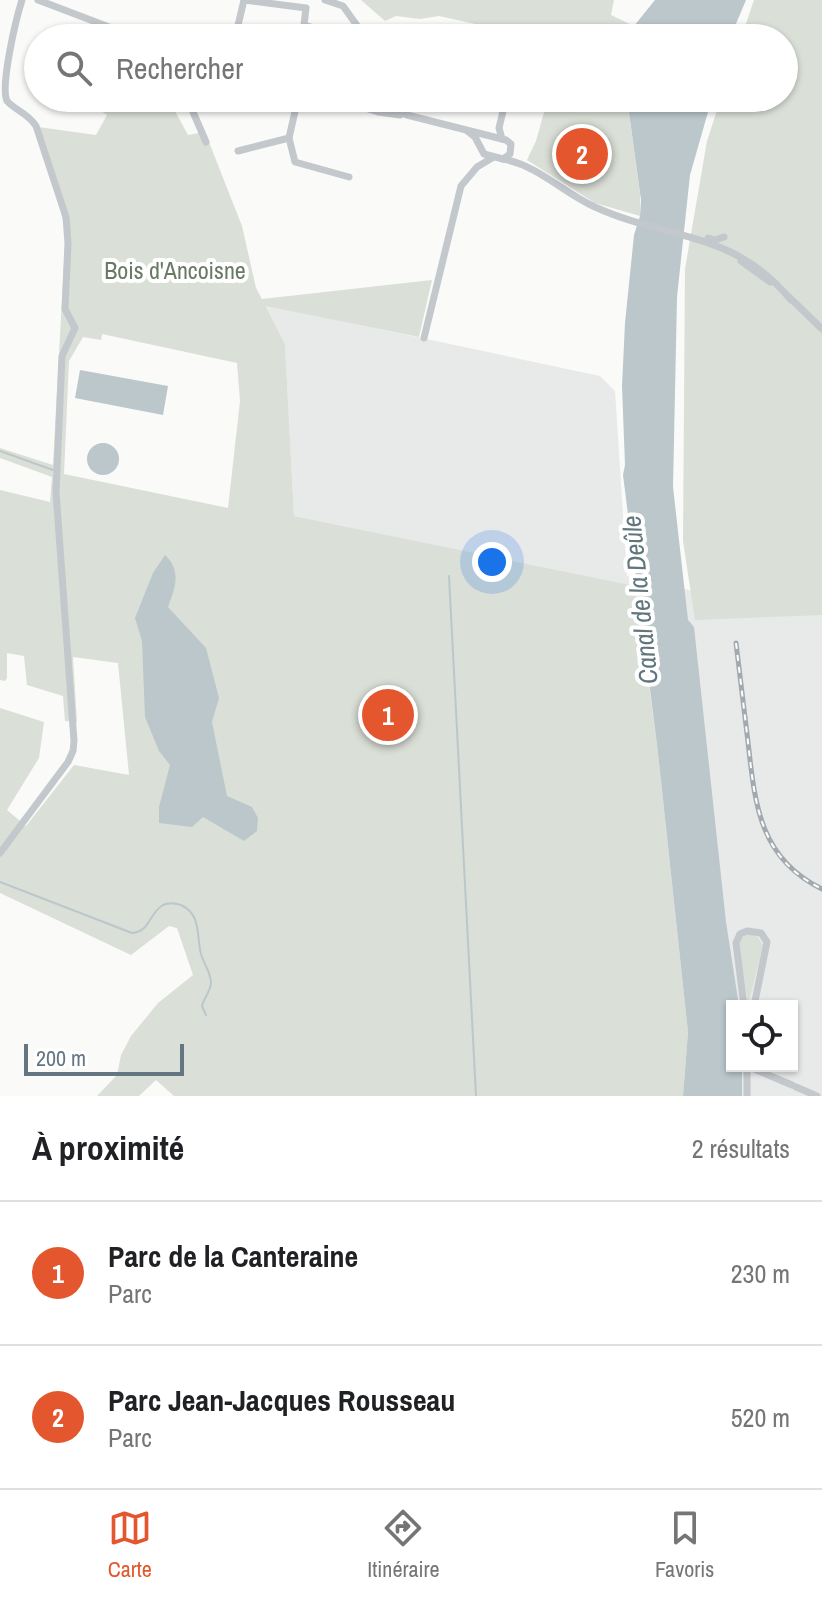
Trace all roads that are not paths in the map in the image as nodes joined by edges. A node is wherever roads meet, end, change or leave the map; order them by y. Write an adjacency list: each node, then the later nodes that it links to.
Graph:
1 (22, 0): 34 (street)
2 (38, 0): 5 (street)
3 (244, 0): 6 (street); 8 (street)
4 (325, 0): 10 (street)
5 (51, 3): 7 (street)
6 (306, 4): 9 (street)
7 (103, 24)
8 (238, 24)
9 (304, 24)
10 (356, 24)
11 (193, 112): 20 (street)
12 (295, 112): 18 (street)
13 (398, 112): 16 (street)
14 (503, 112): 15 (street)
15 (499, 128): 17 (street); 19 (street)
16 (466, 130): 17 (street); 21 (street)
17 (489, 135): 19 (street); 21 (street)
18 (289, 138): 23 (street); 27 (street)
19 (502, 139): 22 (street)
20 (206, 142)
21 (480, 148): 24 (street); 26 (street)
22 (512, 149): 24 (street); 25 (street)
23 (238, 151)
24 (498, 158): 25 (street); 26 (street)
25 (524, 164): 29 (street)
26 (477, 167): 33 (street)
27 (349, 177)
28 (607, 208): 29 (street)
29 (624, 216): 30 (street)
30 (693, 237): 31 (street); 32 (street)
31 (724, 237)
32 (822, 329)
33 (424, 338)
34 (0, 853)
35 (743, 1000): 36 (street)
36 (755, 1000)
37 (747, 1072): 39 (street)
38 (759, 1072): 40 (street)
39 (747, 1096)
40 (817, 1096)

